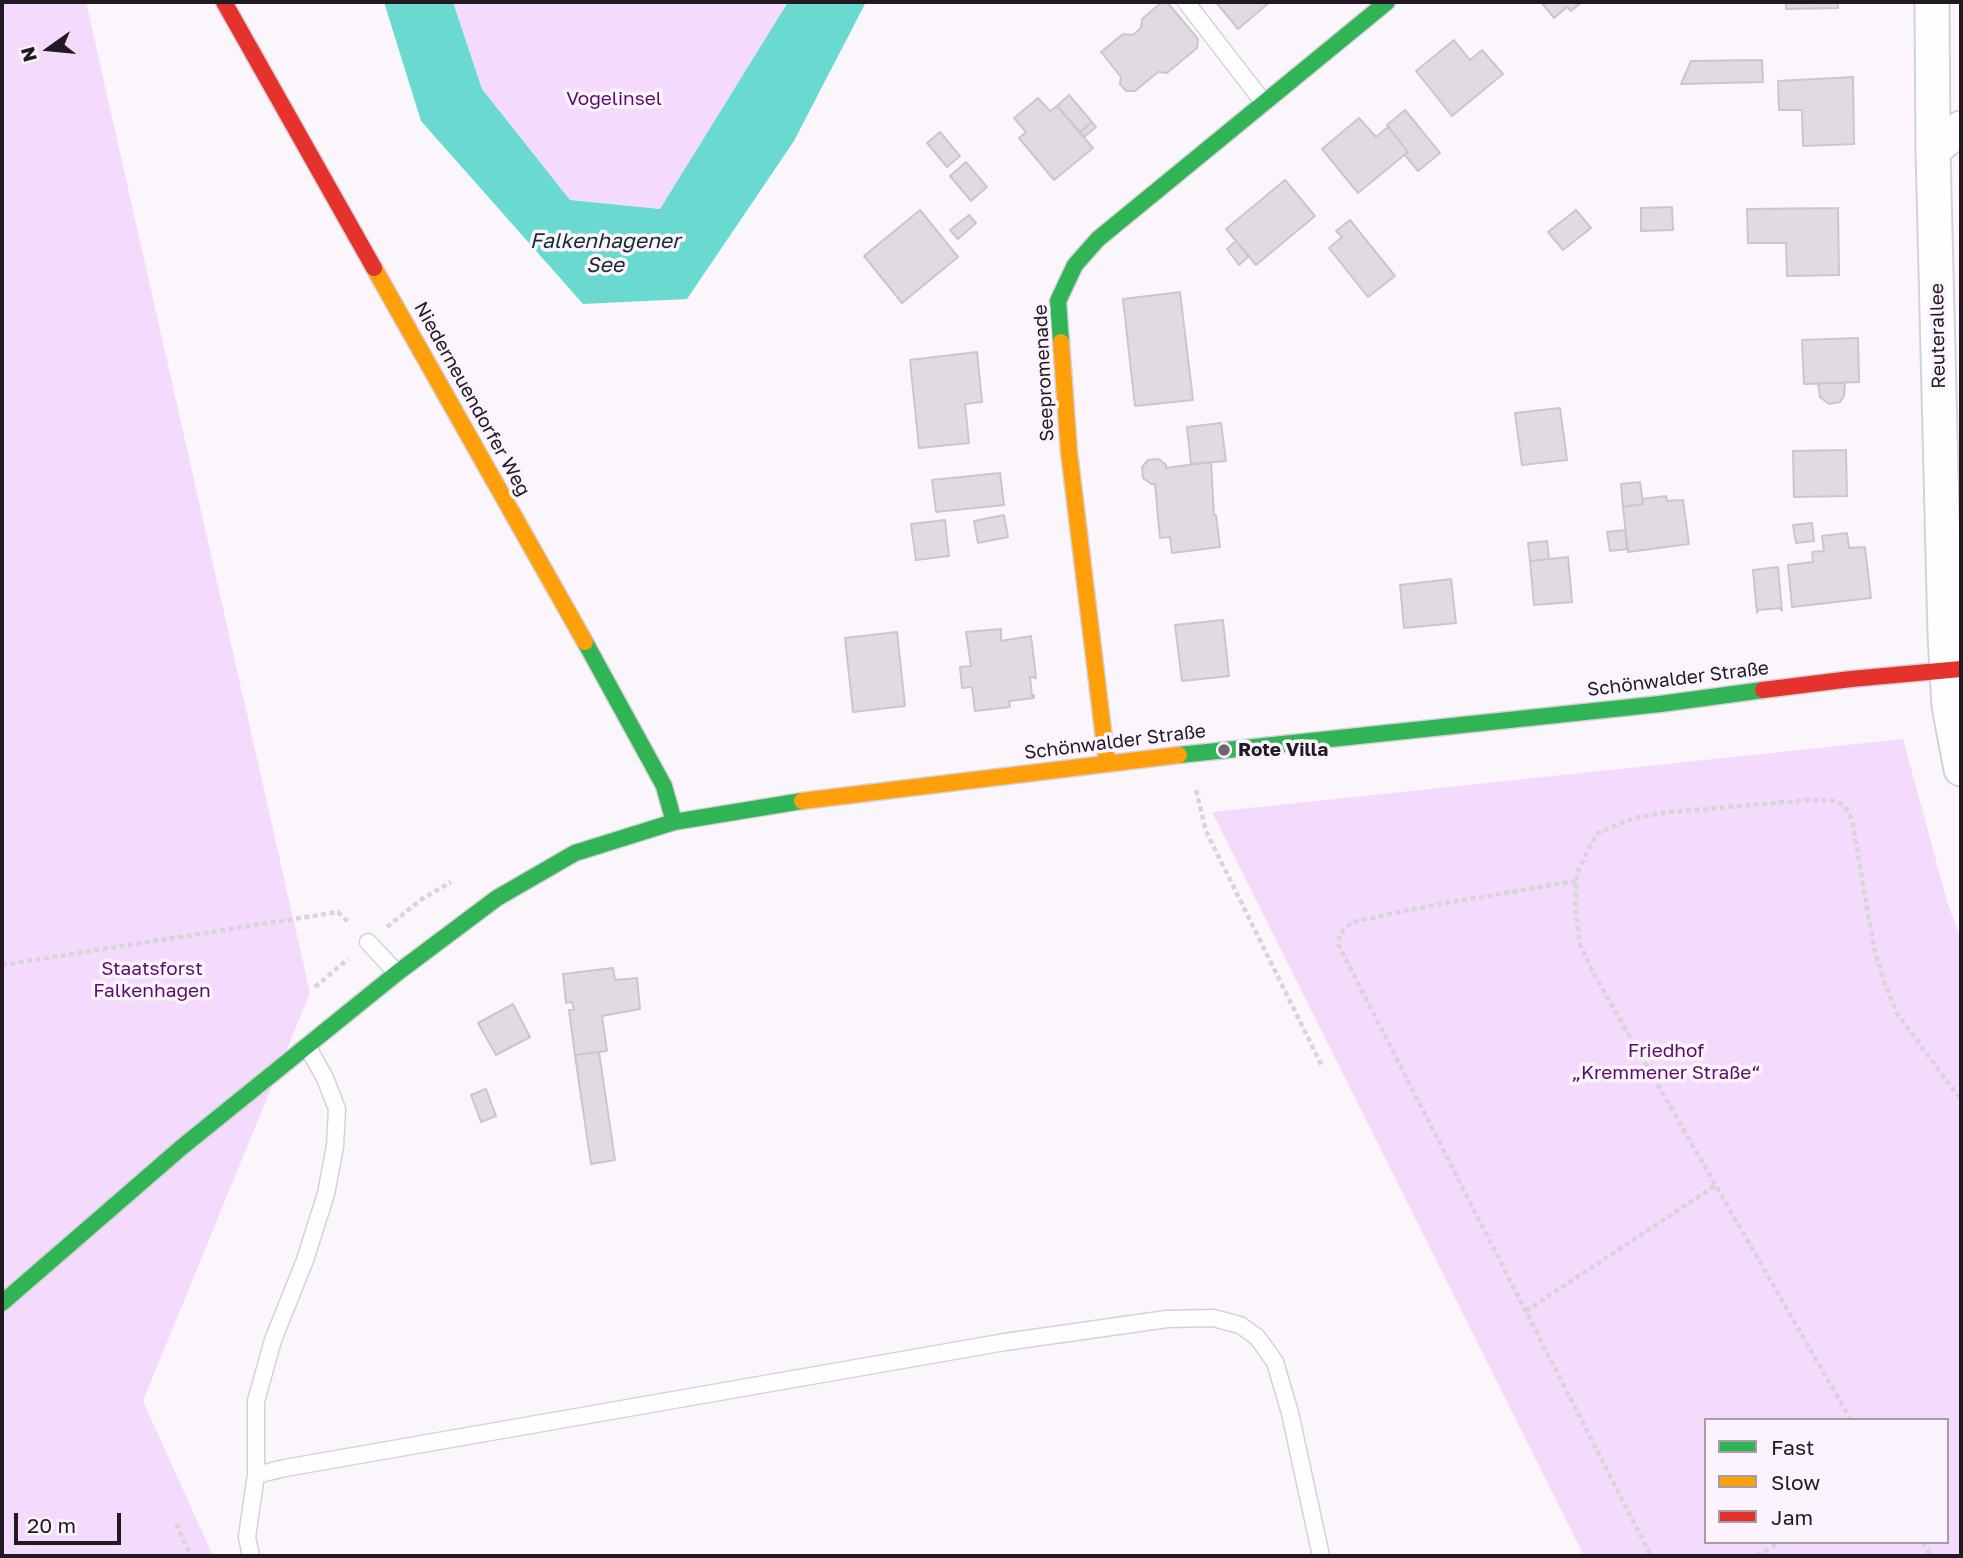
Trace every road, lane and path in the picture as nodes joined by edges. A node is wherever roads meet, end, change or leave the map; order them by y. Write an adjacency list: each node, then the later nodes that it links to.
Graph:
1 (224, 2): 12 (main road, Niederneuendorfer Weg)
2 (1186, 2): 5 (lane)
3 (1387, 2): 5 (main road, Seepromenade)
4 (1932, 2): 7 (street, Reuterallee)
5 (1264, 103): 10 (main road, Seepromenade)
6 (1961, 128): 7 (street)
7 (1933, 150): 8 (street, Reuterallee)
8 (1954, 669): 9 (main road, Schönwalder Straße); 11 (street, Reuterallee)
9 (1187, 754): 10 (main road, Schönwalder Straße); 18 (path)
10 (1107, 763): 12 (main road, Schönwalder Straße)
11 (1961, 769)
12 (674, 822): 16 (main road, Schönwalder Straße)
13 (1576, 881): 19 (path); 20 (path); 22 (path)
14 (368, 942): 15 (path); 16 (lane)
15 (2, 965)
16 (397, 973): 17 (main road, Schönwalder Straße)
17 (307, 1046): 21 (main road, Schönwalder Straße); 24 (lane)
18 (1322, 1066)
19 (1961, 1100)
20 (1716, 1185): 22 (path); 23 (path)
21 (2, 1303)
22 (1526, 1311): 30 (path)
23 (1851, 1418)
24 (256, 1475): 28 (lane); 29 (lane)
25 (176, 1524): 27 (path)
26 (1778, 1544): 31 (path)
27 (191, 1556)
28 (251, 1556)
29 (1321, 1556)
30 (1651, 1556)
31 (1757, 1556)

